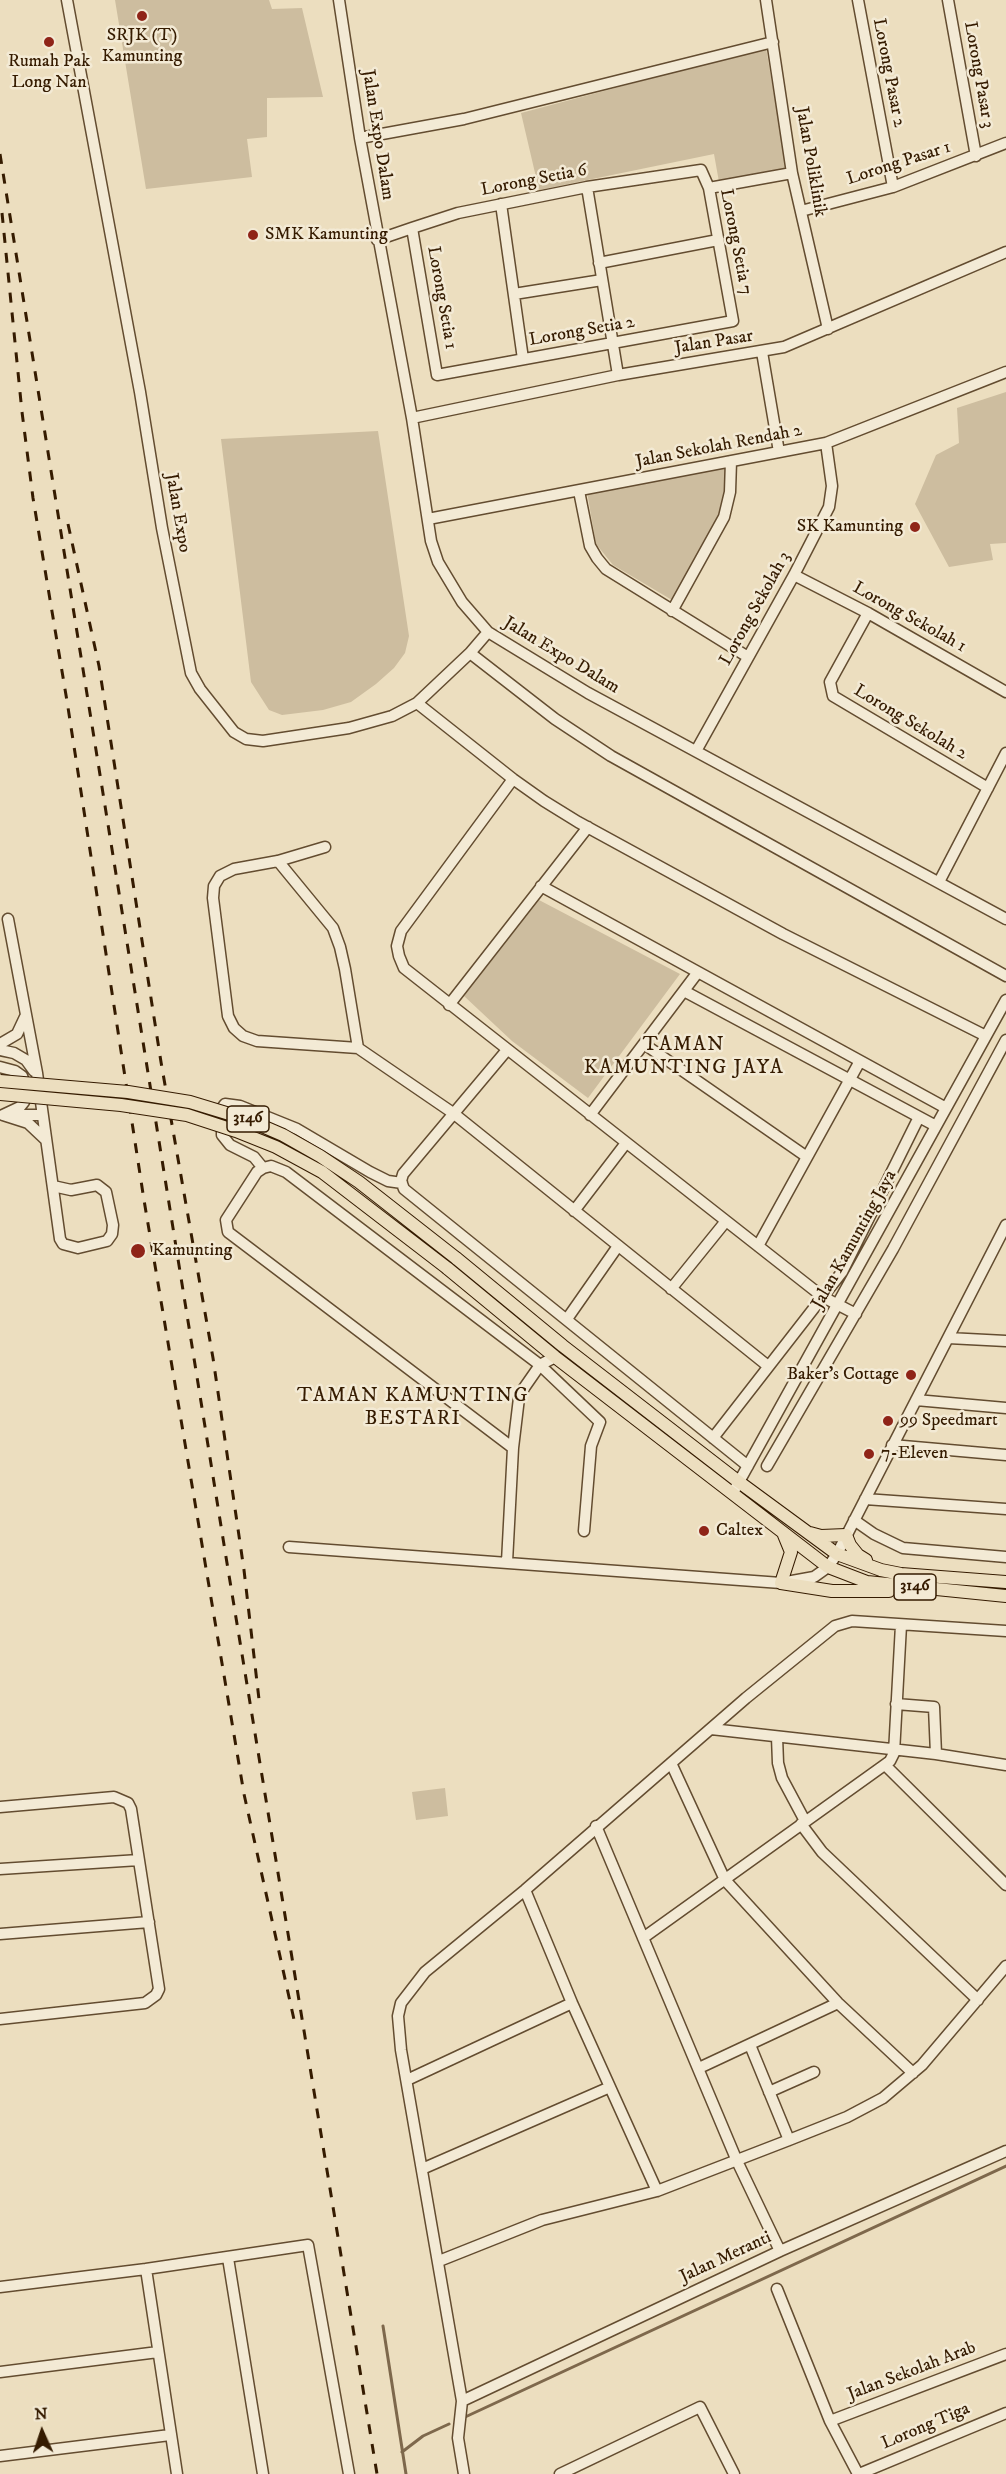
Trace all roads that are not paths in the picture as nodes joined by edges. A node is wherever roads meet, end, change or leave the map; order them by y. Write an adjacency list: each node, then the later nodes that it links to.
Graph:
1 (67, 0): 45 (street, Jalan Expo)
2 (339, 0): 7 (street, Jalan Expo Dalam)
3 (766, 0): 6 (street, Jalan Poliklinik)
4 (858, 0): 13 (street, Lorong Pasar 2)
5 (948, 0): 9 (street, Lorong Pasar 3)
6 (773, 42): 7 (street); 11 (street, Jalan Poliklinik)
7 (360, 138): 18 (street, Jalan Expo Dalam)
8 (1006, 142): 9 (street, Lorong Pasar 1)
9 (976, 156): 13 (street, Lorong Pasar 1)
10 (701, 170): 12 (street, Lorong Setia 6); 14 (street, Lorong Setia 7)
11 (792, 173): 14 (street); 16 (street, Jalan Poliklinik)
12 (587, 187): 15 (street, Lorong Setia 6); 21 (street)
13 (893, 187): 16 (street, Lorong Pasar 1)
14 (709, 188): 19 (street, Lorong Setia 7)
15 (501, 204): 17 (street, Lorong Setia 6); 23 (street)
16 (801, 211): 25 (street, Jalan Poliklinik)
17 (412, 228): 18 (street, Lorong Setia 6); 30 (street, Lorong Setia 1)
18 (377, 240): 32 (street, Jalan Expo Dalam)
19 (718, 240): 21 (street); 24 (street, Lorong Setia 7)
20 (1006, 252): 25 (street, Jalan Pasar)
21 (599, 263): 22 (street)
22 (602, 280): 23 (street); 26 (street)
23 (514, 294): 28 (street)
24 (733, 321): 26 (street, Lorong Setia 2)
25 (828, 329): 27 (street, Jalan Pasar)
26 (612, 343): 28 (street, Lorong Setia 2); 31 (street)
27 (762, 352): 31 (street, Jalan Pasar); 34 (street)
28 (523, 359): 30 (street, Lorong Setia 2)
29 (1006, 372): 33 (street, Jalan Sekolah Rendah 2)
30 (437, 375)
31 (618, 375): 32 (street, Jalan Pasar)
32 (412, 418): 37 (street, Jalan Expo Dalam)
33 (826, 444): 34 (street, Jalan Sekolah Rendah 2); 38 (street, Lorong Sekolah 3)
34 (779, 452): 35 (street, Jalan Sekolah Rendah 2)
35 (731, 461): 36 (street, Jalan Sekolah Rendah 2); 39 (street)
36 (579, 490): 37 (street, Jalan Sekolah Rendah 2); 39 (street)
37 (428, 519): 41 (street, Jalan Expo Dalam)
38 (794, 575): 40 (street, Lorong Sekolah 1); 43 (street, Lorong Sekolah 3)
39 (672, 611): 43 (street)
40 (868, 613): 44 (street, Lorong Sekolah 1); 49 (street, Lorong Sekolah 2)
41 (488, 632): 42 (street, Jalan Expo); 46 (street, Jalan Expo Dalam)
42 (470, 653): 45 (street, Jalan Expo); 58 (street)
43 (748, 657): 46 (street, Lorong Sekolah 3)
44 (1006, 692)
45 (417, 703): 48 (street)
46 (696, 751): 53 (street, Jalan Expo Dalam)
47 (1006, 753): 49 (street)
48 (513, 779): 50 (street); 61 (street)
49 (988, 788): 53 (street)
50 (588, 826): 54 (street); 63 (street)
51 (325, 847): 52 (street)
52 (278, 861): 67 (street); 67 (street)
53 (939, 882): 56 (street, Jalan Expo Dalam)
54 (541, 886): 57 (street); 61 (street)
55 (8, 919): 62 (street)
56 (1006, 919)
57 (698, 972): 59 (street); 70 (street)
58 (1006, 976)
59 (684, 991): 66 (street); 73 (street)
60 (1006, 1000): 63 (street, Jalan Kamunting Jaya)
61 (449, 1005): 69 (street)
62 (26, 1016): 65 (street); 72 (street)
63 (986, 1036): 76 (street, Jalan Kamunting Jaya)
64 (1006, 1040): 97 (street)
65 (0, 1044)
66 (644, 1044): 80 (street); 85 (street)
67 (357, 1048): 77 (street)
68 (0, 1050): 72 (street)
69 (507, 1050): 77 (street); 80 (street)
70 (860, 1061): 73 (street); 76 (street)
71 (0, 1067): 78 (street)
72 (37, 1073): 79 (street)
73 (849, 1080): 81 (street); 85 (street)
74 (0, 1081): 112 (main road, 3146, bridge)
75 (0, 1094): 101 (main road, 3146, bridge)
76 (946, 1108): 82 (street, Jalan Kamunting Jaya)
77 (453, 1113): 87 (street); 89 (street)
78 (2, 1114): 79 (street); 83 (street)
79 (42, 1115): 83 (street)
80 (590, 1115): 84 (street)
81 (919, 1117): 82 (street); 95 (street)
82 (936, 1126): 96 (street, Jalan Kamunting Jaya)
83 (46, 1140): 88 (street)
84 (626, 1143): 89 (street); 90 (street)
85 (807, 1157): 93 (street)
86 (263, 1168): 87 (street); 102 (street); 108 (street)
87 (402, 1183): 98 (street)
88 (53, 1186): 88 (street)
89 (574, 1211): 92 (street)
90 (726, 1221): 93 (street); 94 (street)
91 (1006, 1225): 99 (street)
92 (618, 1246): 94 (street); 98 (street)
93 (758, 1246): 95 (street)
94 (671, 1289): 103 (street)
95 (823, 1297): 96 (street); 103 (street)
96 (838, 1305): 97 (street); 110 (street, Jalan Kamunting Jaya)
97 (856, 1314): 111 (street)
98 (567, 1319): 106 (street)
99 (948, 1338): 100 (street); 104 (street)
100 (1005, 1340)
101 (555, 1357): 102 (street); 113 (main road, 3146)
102 (540, 1365): 108 (street); 117 (street)
103 (768, 1366): 106 (street)
104 (916, 1400): 105 (street); 107 (street)
105 (1006, 1408)
106 (713, 1438): 110 (street)
107 (892, 1446): 109 (street); 114 (street)
108 (513, 1448): 124 (street)
109 (1006, 1455)
110 (748, 1466): 112 (street, Jalan Kamunting Jaya)
111 (767, 1466)
112 (739, 1482): 113 (street, Jalan Kamunting Jaya); 118 (main road, 3146)
113 (732, 1495): 119 (main road, 3146)
114 (865, 1500): 115 (street); 116 (street)
115 (1006, 1509)
116 (854, 1520): 120 (street); 123 (street)
117 (584, 1532)
118 (806, 1532): 120 (main road); 122 (main road, 3146)
119 (783, 1534): 125 (main road, 3146); 128 (main road)
120 (846, 1535): 122 (street); 126 (main road)
121 (289, 1547): 124 (street)
122 (837, 1554): 125 (street); 126 (main road, 3146)
123 (1006, 1557)
124 (507, 1562): 128 (street)
125 (828, 1567): 128 (street); 129 (main road, 3146)
126 (881, 1570): 127 (main road, 3146)
127 (1004, 1582)
128 (781, 1583): 129 (main road)
129 (908, 1587): 130 (main road, 3146)
130 (1006, 1596)
131 (901, 1625): 132 (street); 133 (street); 134 (street)
132 (1006, 1631)
133 (896, 1704): 136 (street); 137 (street)
134 (711, 1729): 135 (street); 138 (street)
135 (777, 1737): 136 (street); 142 (street)
136 (893, 1749): 137 (street); 140 (street)
137 (936, 1754): 139 (street)
138 (671, 1763): 143 (street); 146 (street)
139 (1006, 1765)
140 (886, 1766): 142 (street); 147 (street)
141 (0, 1807): 144 (street)
142 (803, 1823): 146 (street); 153 (street)
143 (596, 1826): 148 (street); 151 (street)
144 (139, 1860): 145 (street); 149 (street)
145 (0, 1869)
146 (725, 1880): 151 (street); 155 (street)
147 (1006, 1885)
148 (525, 1890): 154 (street); 161 (street)
149 (149, 1922): 150 (street); 156 (street)
150 (0, 1934)
151 (643, 1938): 158 (street)
152 (1006, 1966): 153 (street)
153 (978, 2000): 160 (street)
154 (572, 2003): 161 (street); 162 (street)
155 (838, 2003): 157 (street); 160 (street)
156 (0, 2019)
157 (750, 2045): 158 (street); 163 (street)
158 (699, 2068): 166 (street)
159 (814, 2072): 163 (street)
160 (913, 2073): 164 (street)
161 (407, 2080): 167 (street)
162 (610, 2087): 167 (street); 168 (street)
163 (770, 2092): 164 (street)
164 (789, 2140): 166 (street)
165 (1005, 2150): 169 (street, Jalan Meranti)
166 (737, 2161): 168 (street); 169 (street)
167 (422, 2169): 171 (street)
168 (657, 2191): 171 (street)
169 (780, 2251): 178 (street, Jalan Meranti)
170 (228, 2258): 172 (street); 184 (street); 185 (street)
171 (439, 2261): 178 (street)
172 (146, 2269): 173 (street); 175 (street)
173 (0, 2286)
174 (777, 2289): 180 (street)
175 (158, 2352): 177 (street); 181 (street)
176 (1006, 2354): 180 (street, Jalan Sekolah Arab)
177 (0, 2372)
178 (462, 2401): 186 (street)
179 (1006, 2413): 189 (street, Lorong Tiga)
180 (830, 2421): 189 (street)
181 (170, 2435): 182 (street); 183 (street)
182 (0, 2456)
183 (177, 2474)
184 (263, 2474)
185 (349, 2474)
186 (464, 2474)
187 (560, 2474): 188 (street)
188 (734, 2474)
189 (859, 2474)

